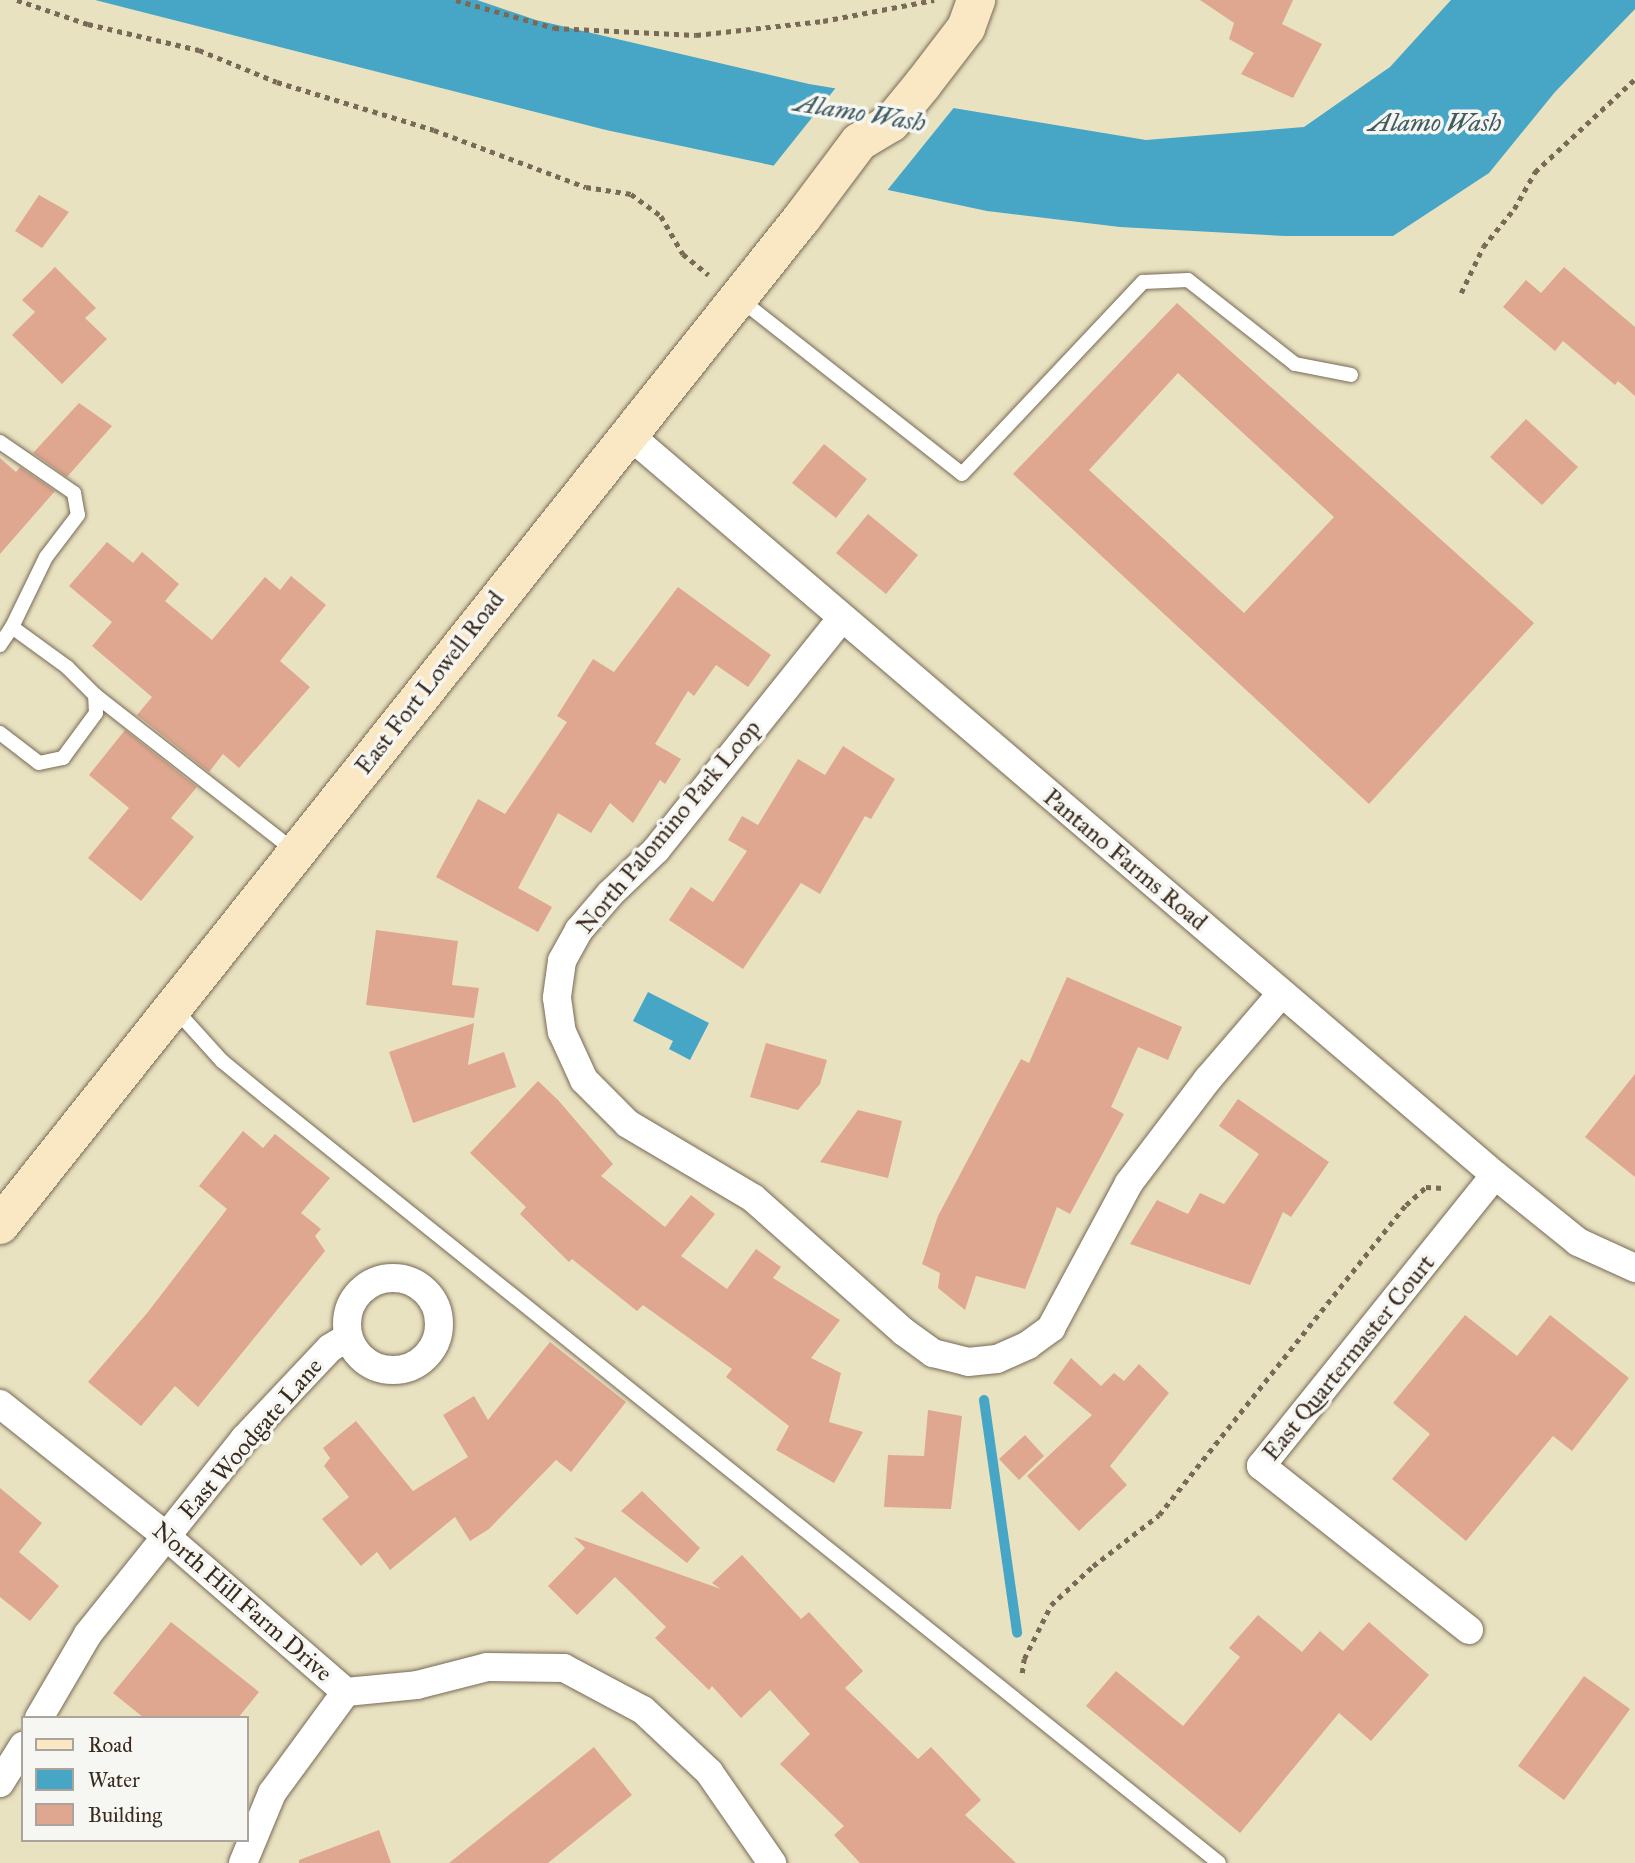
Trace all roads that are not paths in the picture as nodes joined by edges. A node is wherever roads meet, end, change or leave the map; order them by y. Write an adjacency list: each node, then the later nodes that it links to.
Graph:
1 (975, 0): 2 (street, East Fort Lowell Road)
2 (737, 297): 3 (lane); 4 (street, East Fort Lowell Road)
3 (1351, 375)
4 (628, 434): 6 (street, Pantano Farms Road); 11 (street, East Fort Lowell Road)
5 (0, 442): 7 (lane)
6 (841, 619): 12 (street, Pantano Farms Road); 12 (street, North Palomino Park Loop)
7 (12, 627): 8 (lane); 9 (lane)
8 (0, 645)
9 (96, 695): 10 (lane); 11 (lane)
10 (0, 733)
11 (296, 852): 13 (street, East Fort Lowell Road)
12 (1282, 993): 14 (street, Pantano Farms Road)
13 (173, 1007): 15 (street, East Fort Lowell Road); 27 (lane)
14 (1495, 1175): 16 (street, Pantano Farms Road); 20 (street, East Quartermaster Court)
15 (0, 1225)
16 (1635, 1268)
17 (348, 1338): 19 (street, East Woodgate Lane)
18 (0, 1404): 19 (street, North Hill Farm Drive)
19 (167, 1537): 21 (street, North Hill Farm Drive); 22 (street, East Woodgate Lane)
20 (1469, 1630)
21 (346, 1692): 25 (street); 26 (street, North Hill Farm Drive)
22 (40, 1716)
23 (21, 1749): 24 (street)
24 (0, 1783)
25 (243, 1863)
26 (772, 1863)
27 (1219, 1863)

